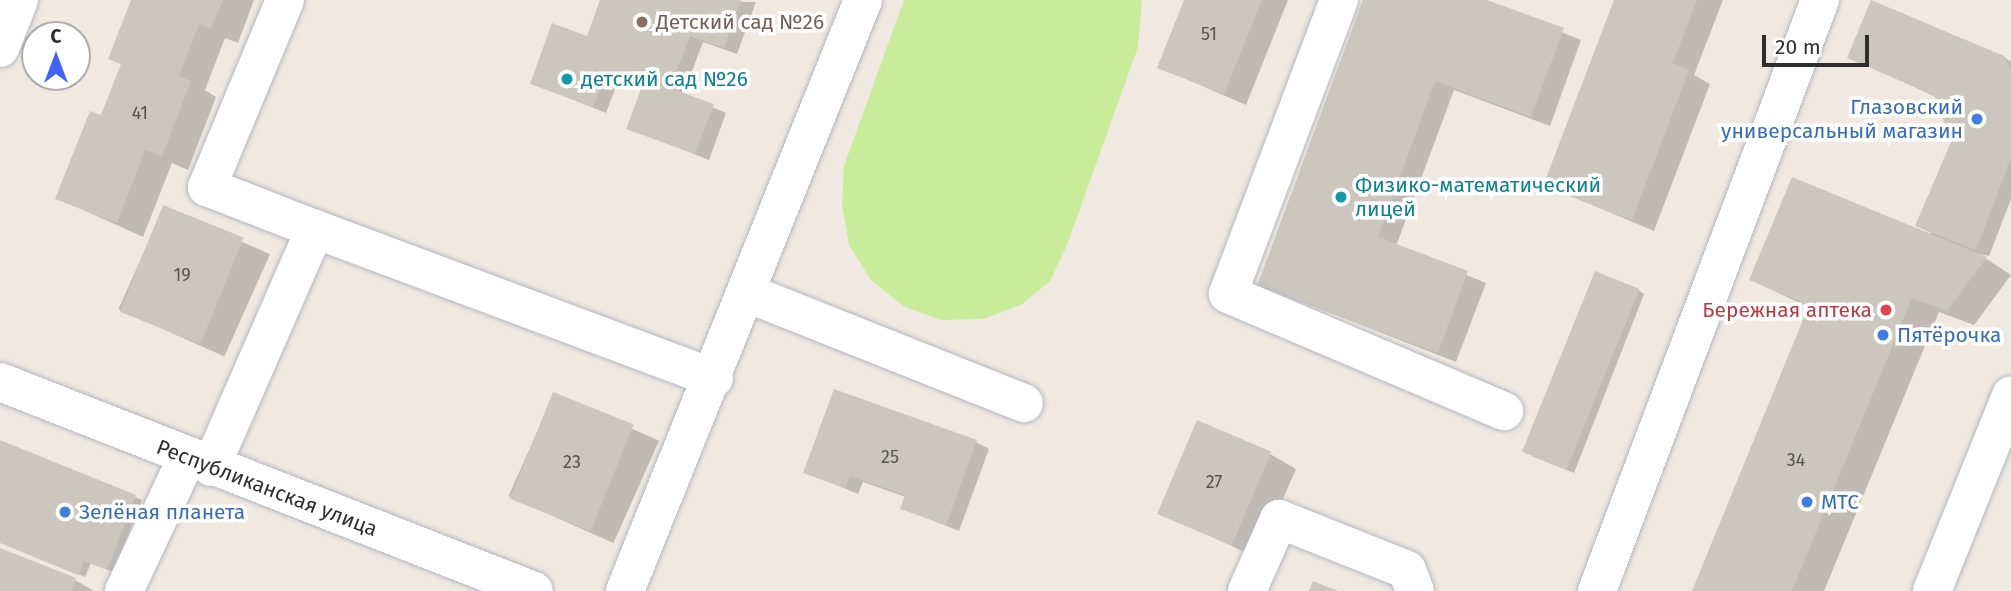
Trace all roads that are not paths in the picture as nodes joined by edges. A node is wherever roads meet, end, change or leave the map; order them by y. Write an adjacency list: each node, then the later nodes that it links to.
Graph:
1 (19, 0): 6 (street)
2 (285, 0): 7 (street)
3 (863, 0): 8 (street)
4 (1339, 0): 13 (street)
5 (1820, 0): 20 (street)
6 (0, 48)
7 (315, 229): 9 (street); 14 (street)
8 (747, 293): 9 (street); 12 (street)
9 (714, 377): 17 (street)
10 (0, 382): 14 (street, Республиканская улица)
11 (2011, 395): 21 (street)
12 (1024, 403)
13 (1504, 411)
14 (199, 462): 15 (street); 16 (street, Республиканская улица)
15 (124, 591)
16 (534, 591)
17 (625, 591)
18 (1247, 591): 19 (street)
19 (1415, 591)
20 (1597, 591)
21 (1932, 591)

